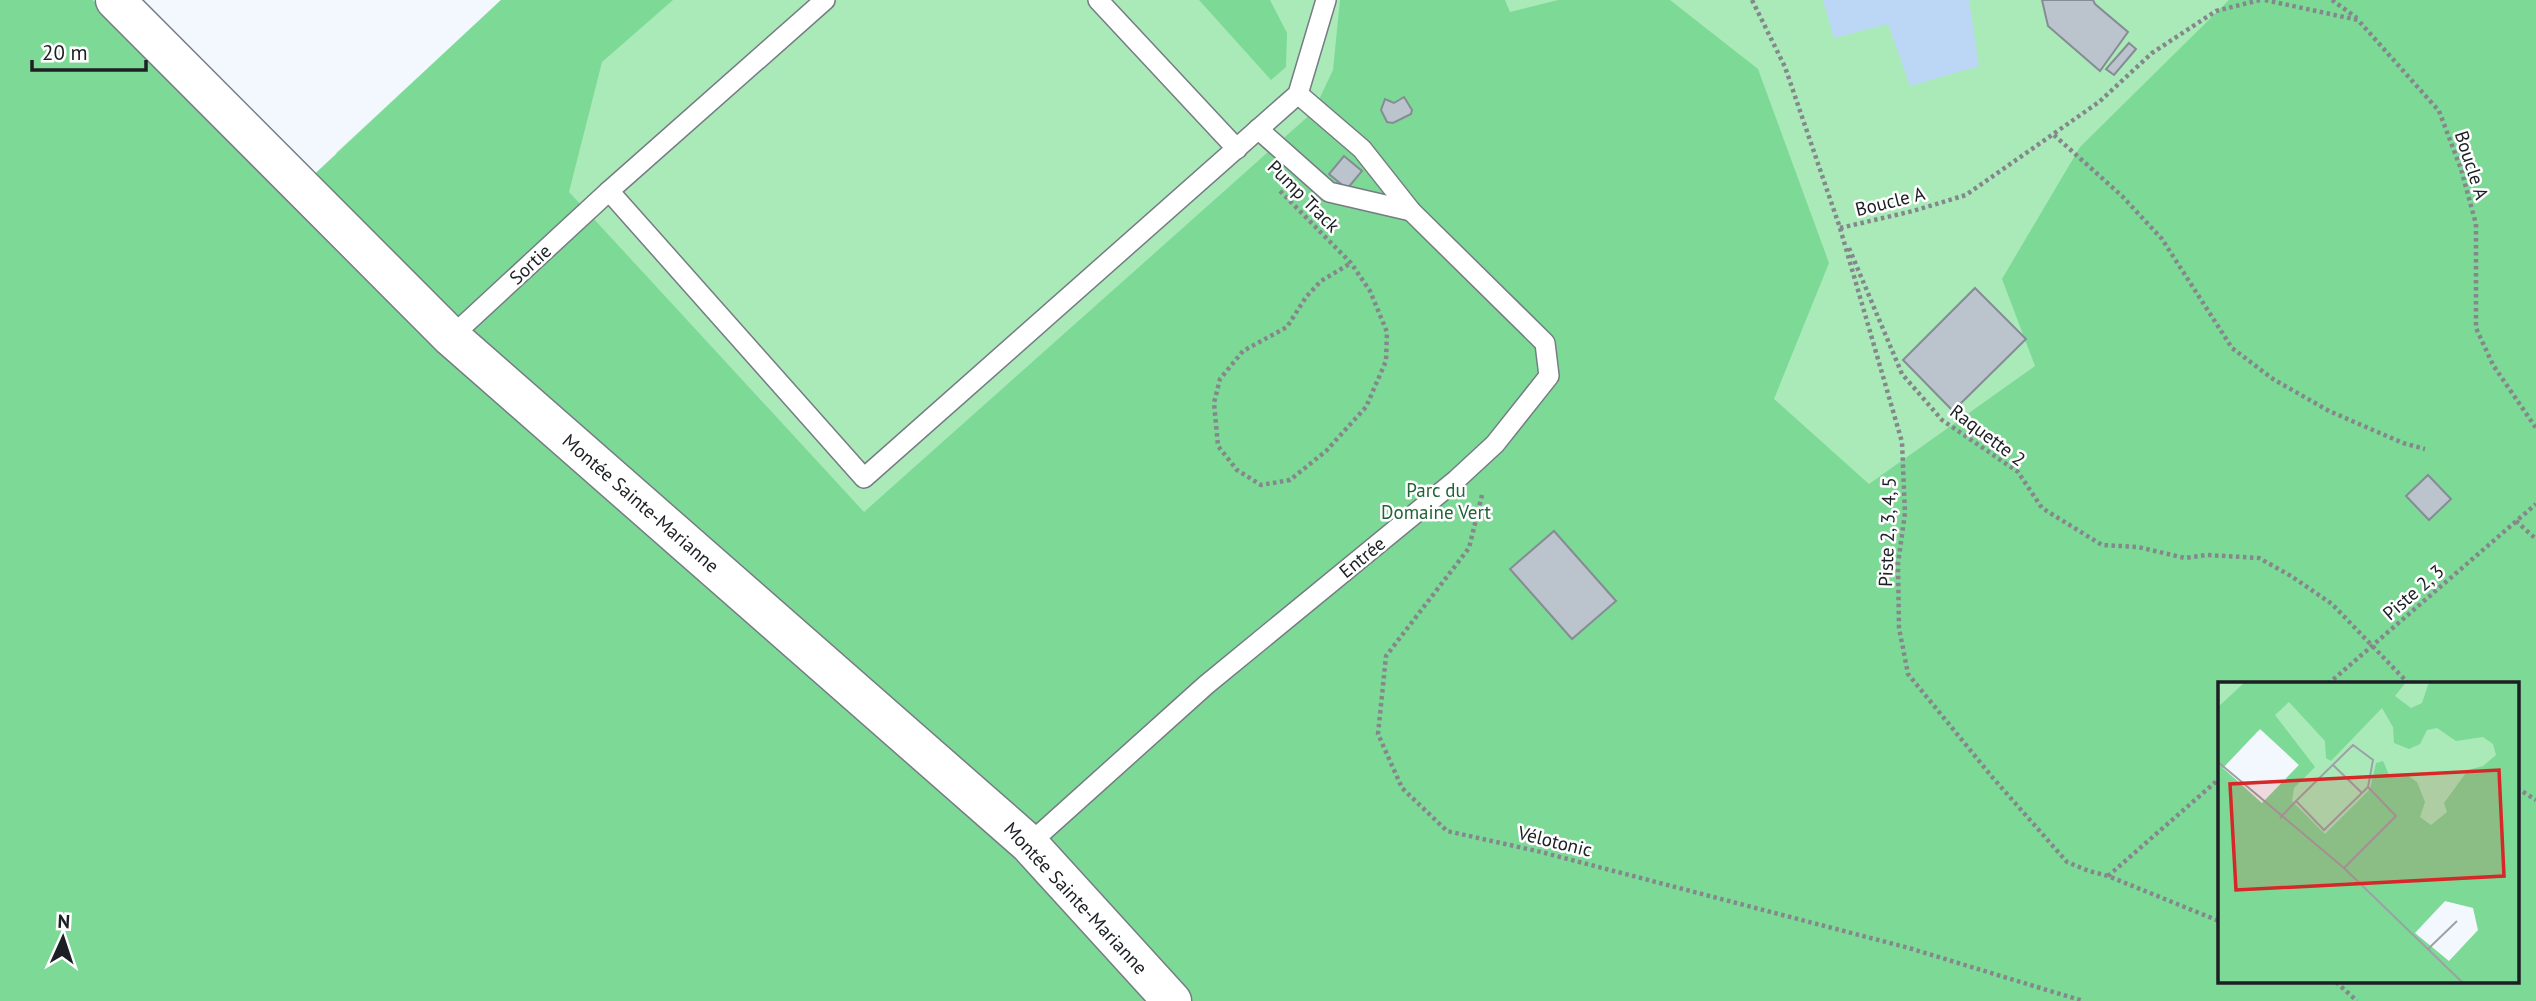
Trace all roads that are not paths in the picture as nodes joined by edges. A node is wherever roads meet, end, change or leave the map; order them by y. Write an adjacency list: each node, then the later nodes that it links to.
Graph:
1 (115, 0): 10 (street, Montée Sainte-Marianne)
2 (825, 0): 8 (lane, Sortie)
3 (1098, 0): 7 (lane)
4 (1326, 0): 5 (lane)
5 (1298, 94): 6 (lane); 9 (lane, Entrée)
6 (1258, 129): 7 (lane); 9 (lane)
7 (1237, 149): 8 (lane)
8 (608, 191): 10 (lane, Sortie)
9 (1411, 211): 11 (lane, Entrée)
10 (451, 337): 11 (street, Montée Sainte-Marianne)
11 (1029, 844): 12 (street, Montée Sainte-Marianne)
12 (1172, 1001)

